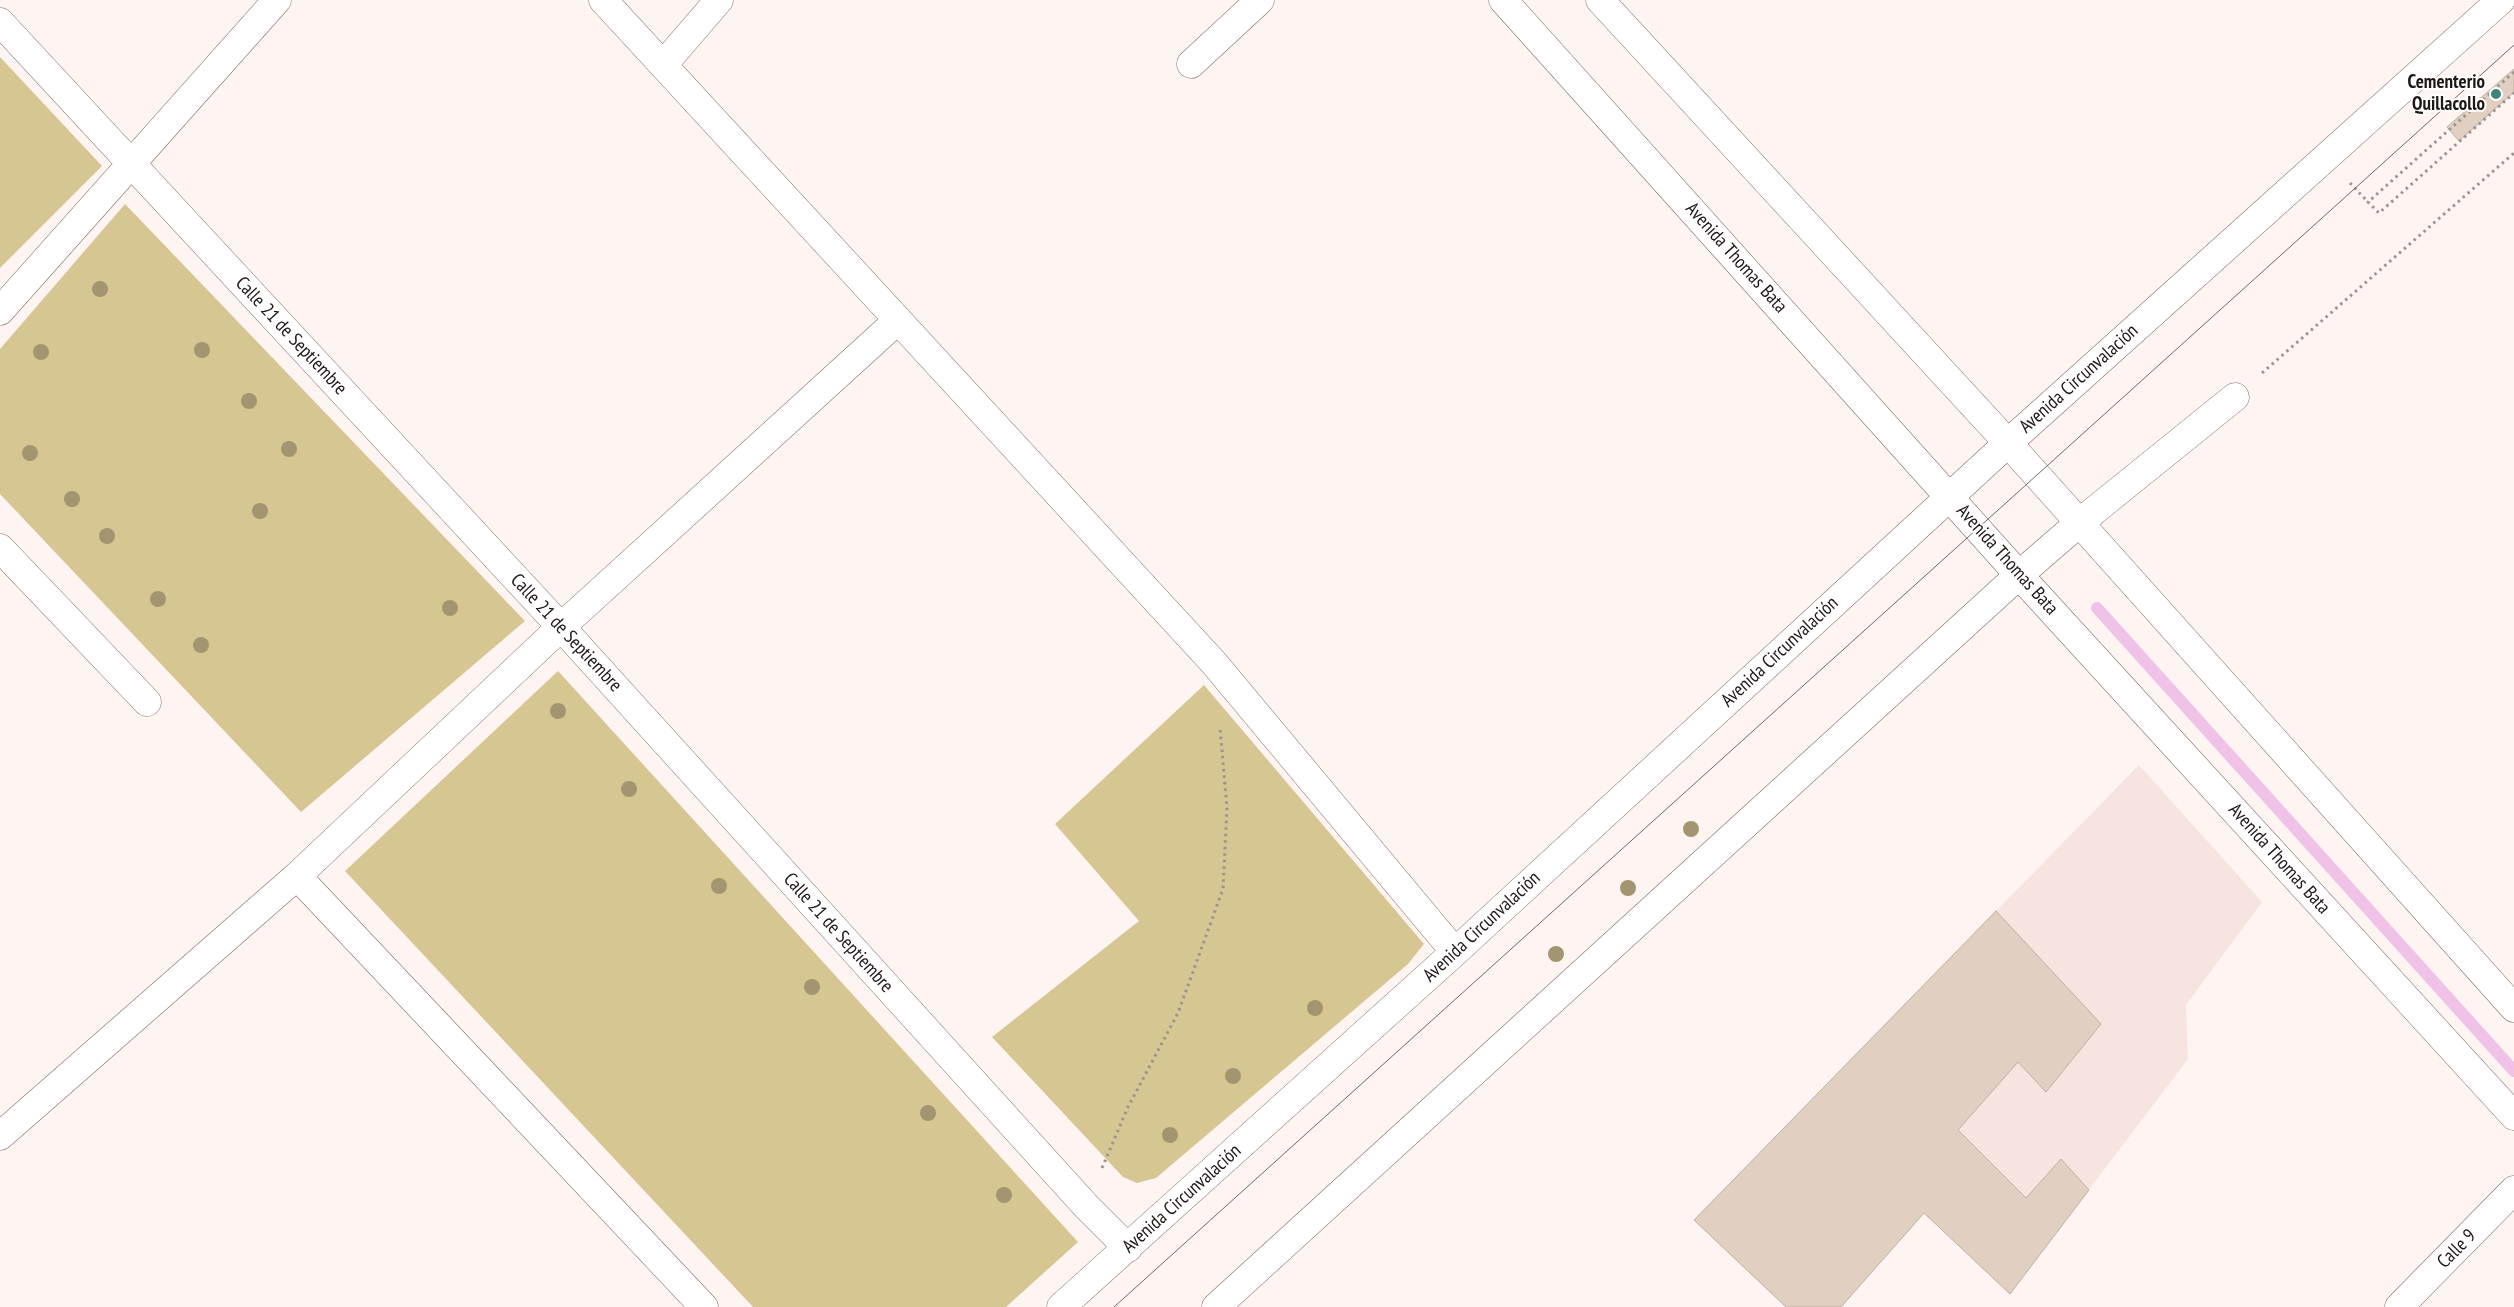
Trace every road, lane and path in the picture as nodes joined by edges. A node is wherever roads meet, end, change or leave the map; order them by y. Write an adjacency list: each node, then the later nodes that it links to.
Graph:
1 (277, 0): 14 (street)
2 (603, 0): 10 (street)
3 (719, 0): 10 (street)
4 (1260, 0): 9 (street)
5 (1503, 0): 19 (street, Avenida Thomas Bata)
6 (1600, 0): 18 (street)
7 (2501, 0): 18 (street, Avenida Circunvalación)
8 (0, 22): 14 (street, Calle 21 de Septiembre)
9 (1191, 64)
10 (663, 65): 16 (street)
11 (2514, 72): 12 (path)
12 (2514, 93)
13 (2514, 153): 17 (path)
14 (131, 164): 15 (street); 23 (street, Calle 21 de Septiembre)
15 (0, 311)
16 (898, 320): 23 (street); 27 (street)
17 (2235, 397): 20 (street)
18 (2008, 442): 19 (street, Avenida Circunvalación); 20 (street)
19 (1950, 496): 22 (street, Avenida Thomas Bata); 27 (street, Avenida Circunvalación)
20 (2079, 523): 22 (street); 28 (street)
21 (0, 548): 24 (street)
22 (2019, 575): 29 (street, Avenida Thomas Bata); 36 (street)
23 (561, 627): 26 (street); 32 (street, Calle 21 de Septiembre)
24 (147, 702)
25 (1219, 721): 32 (path)
26 (297, 876): 30 (street); 34 (street)
27 (1455, 952): 33 (street, Avenida Circunvalación)
28 (2514, 1008)
29 (2514, 1116)
30 (0, 1136)
31 (2514, 1190): 37 (street, Calle 9)
32 (1086, 1206): 33 (street, Calle 21 de Septiembre)
33 (1128, 1248): 35 (street, Avenida Circunvalación)
34 (704, 1307)
35 (1061, 1307)
36 (1216, 1307)
37 (2399, 1307)

